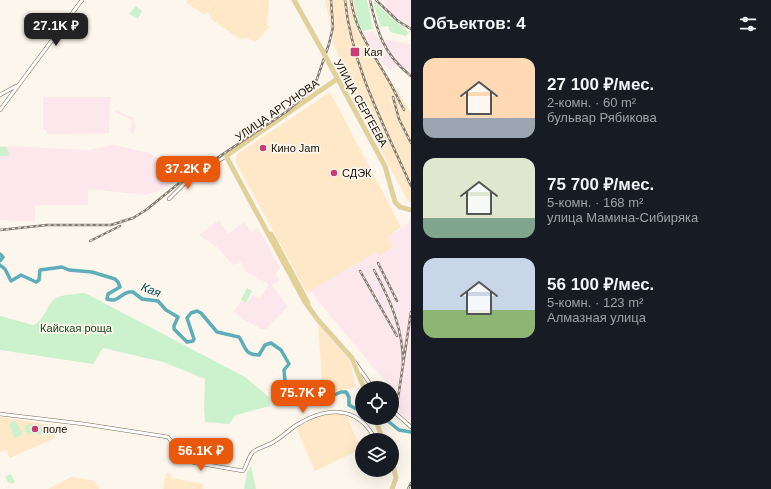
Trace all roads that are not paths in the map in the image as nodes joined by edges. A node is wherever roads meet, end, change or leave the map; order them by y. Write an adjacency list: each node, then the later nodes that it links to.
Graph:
1 (82, 0): 4 (street)
2 (294, 0): 3 (main road, УЛИЦА СЕРГЕЕВА, bridge)
3 (337, 79): 7 (main road, УЛИЦА АРГУНОВА); 10 (main road, УЛИЦА СЕРГЕЕВА)
4 (18, 85): 5 (street); 6 (street)
5 (0, 95)
6 (0, 110)
7 (226, 156): 8 (main road); 9 (street, УЛИЦА АРГУНОВА)
8 (237, 176): 11 (main road); 11 (main road)
9 (169, 199)
10 (411, 210)
11 (310, 307): 12 (main road)
12 (352, 358): 13 (street); 14 (main road)
13 (368, 380)
14 (361, 381)
15 (0, 414): 18 (street)
16 (399, 416): 17 (street)
17 (411, 427)
18 (372, 433)
19 (396, 477): 20 (main road)
20 (392, 489)

